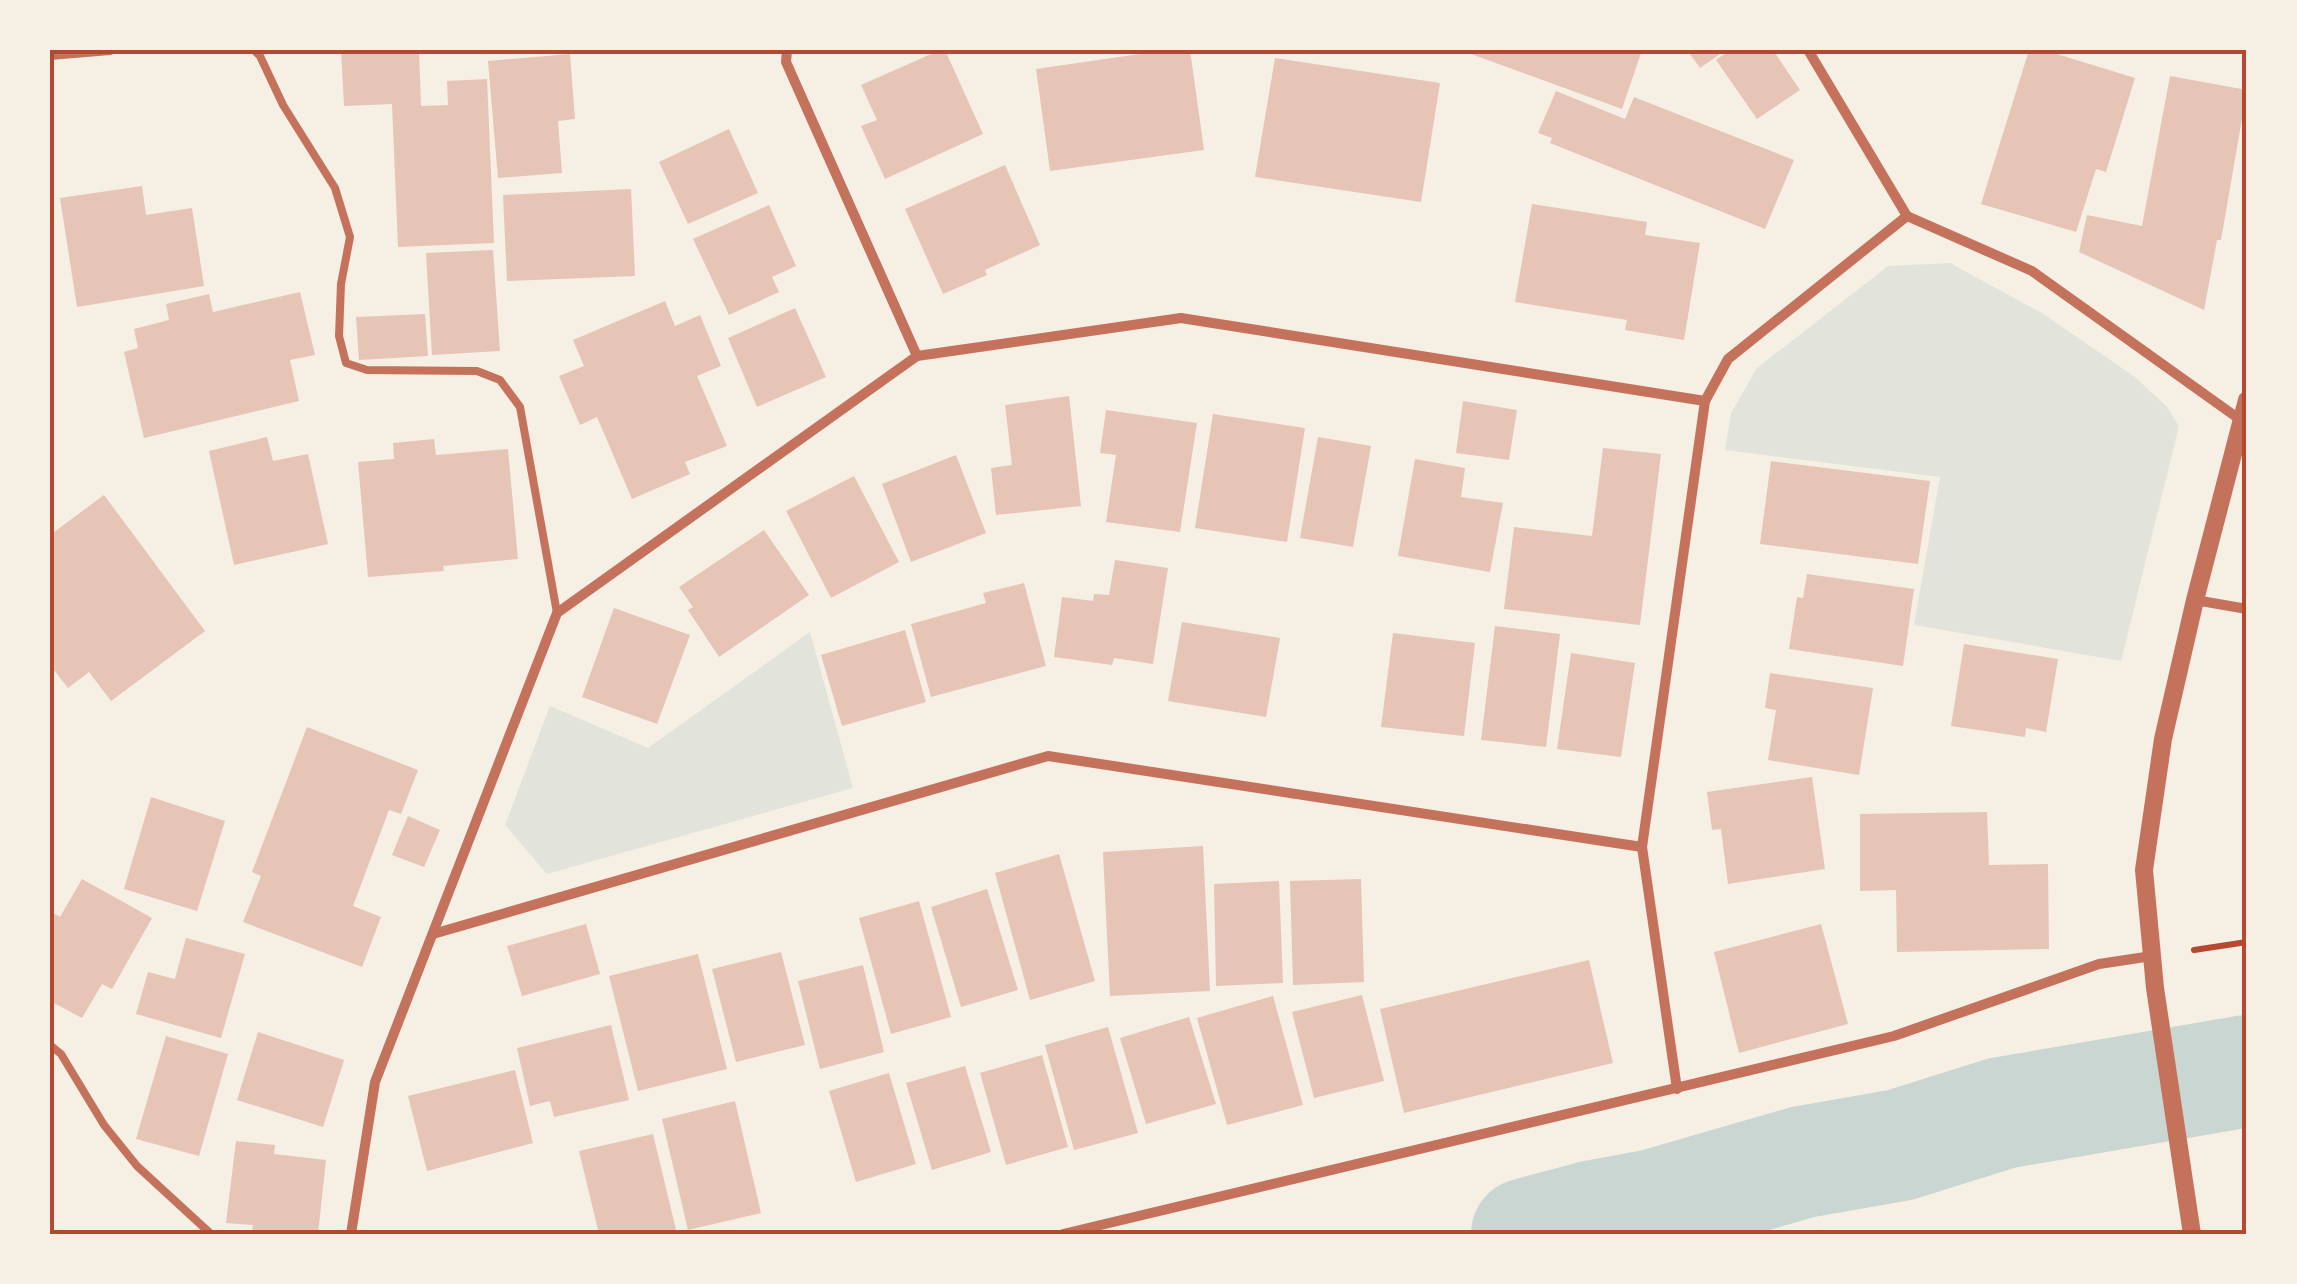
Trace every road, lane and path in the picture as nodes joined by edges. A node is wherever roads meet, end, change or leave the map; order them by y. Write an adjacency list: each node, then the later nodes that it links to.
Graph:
1 (110, 50): 5 (street)
2 (254, 50): 13 (lane)
3 (786, 50): 7 (street)
4 (1808, 50): 6 (street)
5 (50, 55)
6 (1906, 216): 9 (street); 10 (street)
7 (916, 356): 9 (street); 13 (street)
8 (2247, 400): 10 (street)
9 (1705, 402): 14 (street)
10 (2242, 421): 11 (street)
11 (2195, 600): 12 (street); 18 (street)
12 (2247, 609)
13 (558, 613): 15 (street)
14 (1642, 847): 15 (street); 20 (street)
15 (433, 934): 22 (street)
16 (2247, 942): 17 (path)
17 (2202, 949)
18 (2152, 956): 20 (street); 24 (street)
19 (50, 1045): 21 (lane)
20 (1677, 1089): 23 (street)
21 (210, 1234)
22 (352, 1234)
23 (1063, 1234)
24 (2192, 1234)

